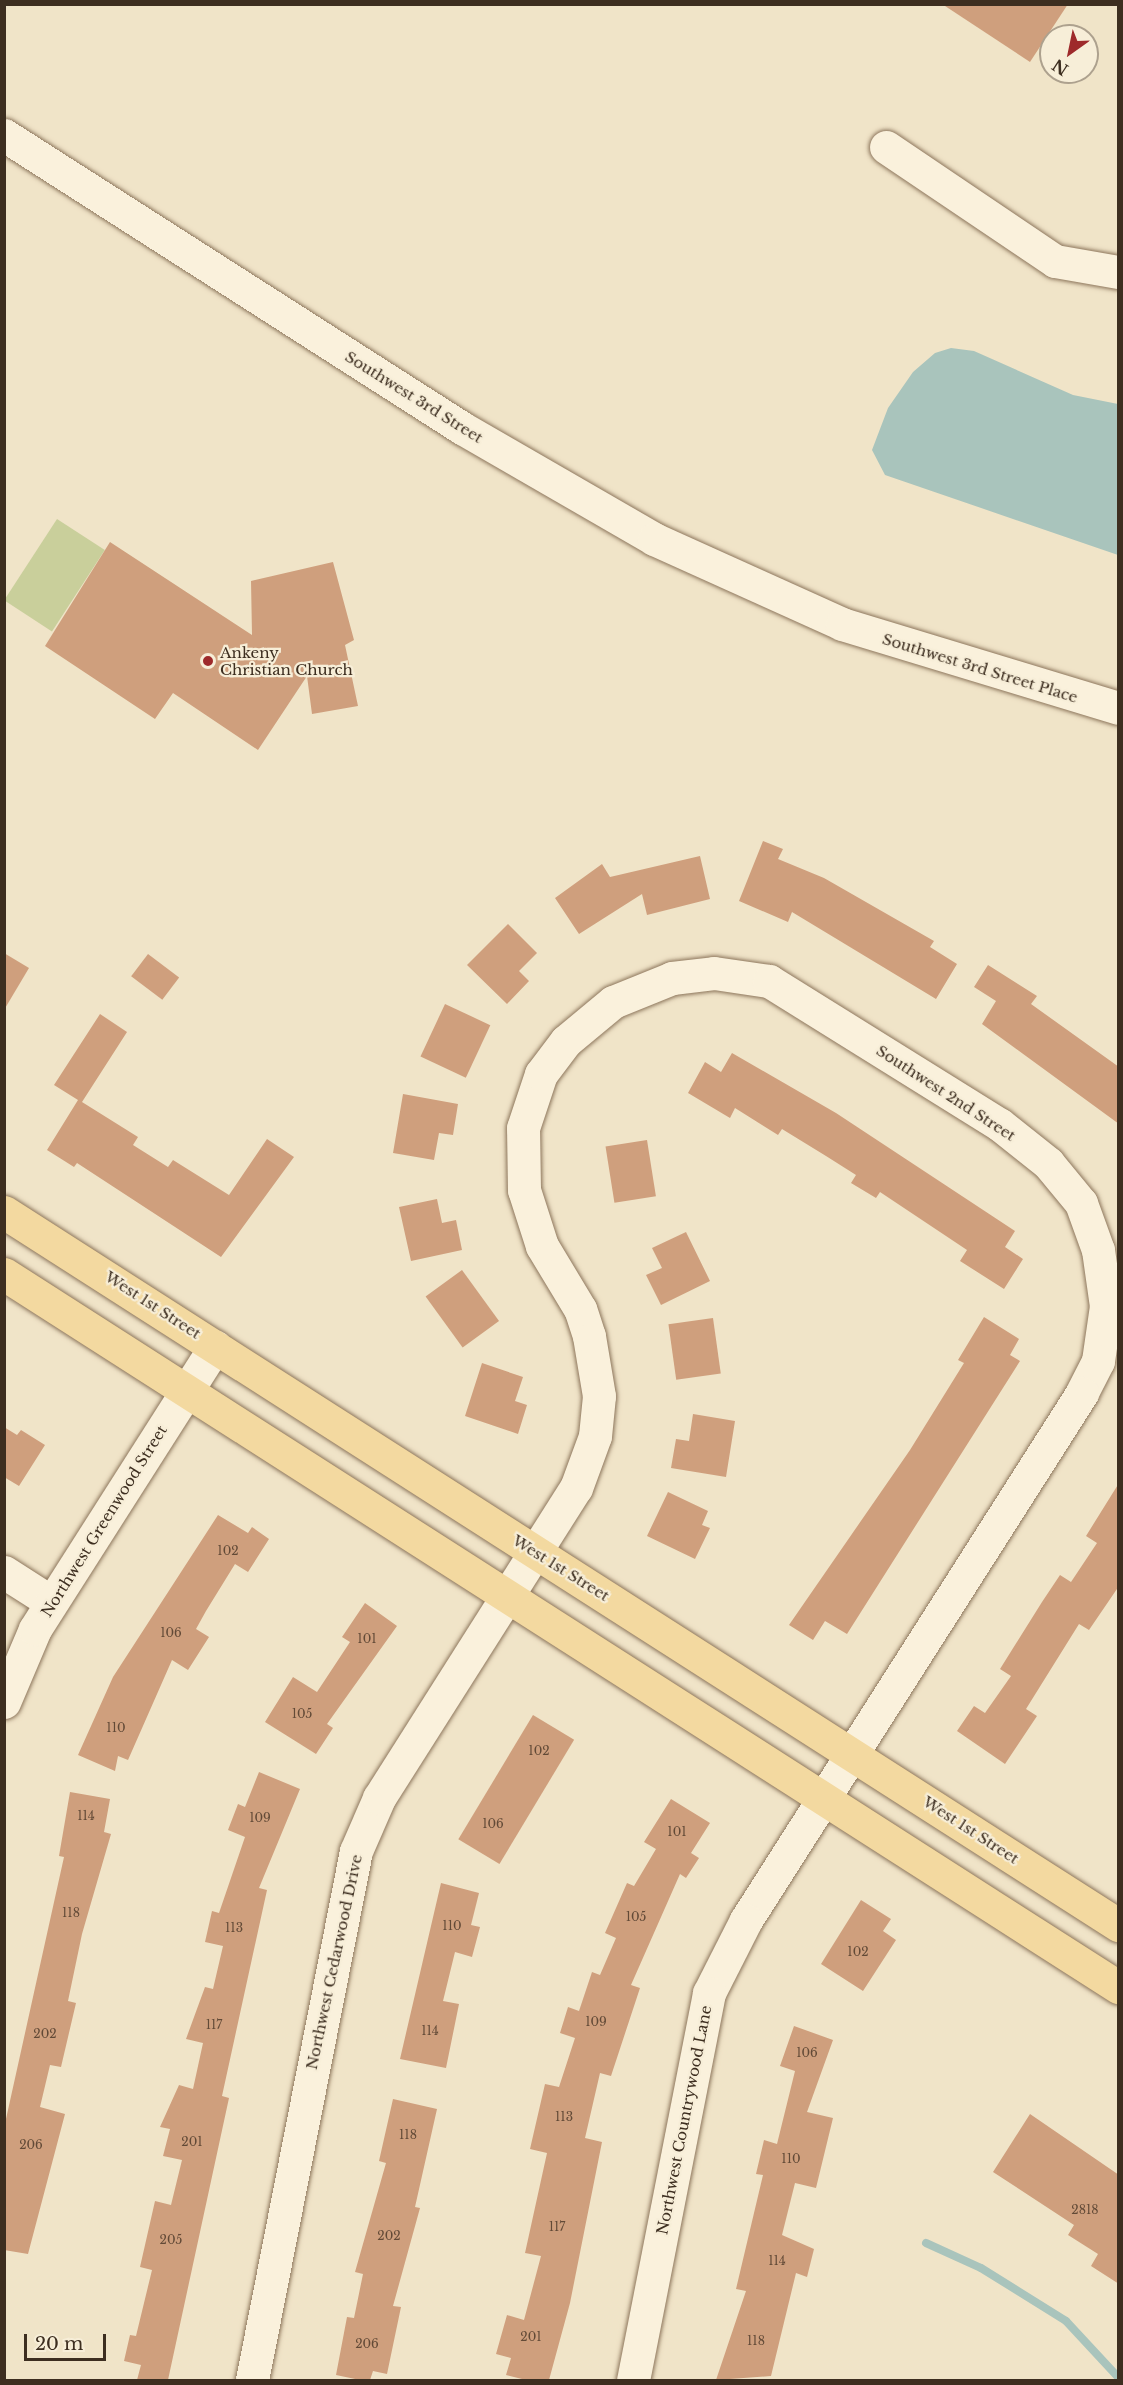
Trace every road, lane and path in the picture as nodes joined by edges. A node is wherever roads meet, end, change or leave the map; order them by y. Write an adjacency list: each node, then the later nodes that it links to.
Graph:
1 (4, 135): 4 (street, Southwest 3rd Street)
2 (886, 147): 3 (street)
3 (1119, 272)
4 (842, 624): 5 (street, Southwest 3rd Street Place)
5 (1119, 708)
6 (4, 1212): 8 (main road, West 1st Street)
7 (4, 1274): 9 (main road)
8 (215, 1346): 9 (street, Northwest Greenwood Street); 10 (main road, West 1st Street)
9 (187, 1390): 12 (main road); 13 (street, Northwest Greenwood Street)
10 (536, 1552): 12 (street, Northwest Cedarwood Drive); 15 (main road, West 1st Street); 15 (street, Southwest 2nd Street)
11 (4, 1572): 13 (street)
12 (510, 1596): 16 (main road); 19 (street, Northwest Cedarwood Drive)
13 (51, 1602): 14 (street, Northwest Greenwood Street)
14 (4, 1702)
15 (853, 1753): 16 (street, Northwest Countrywood Lane); 17 (main road, West 1st Street)
16 (824, 1797): 18 (main road); 20 (street, Northwest Countrywood Lane)
17 (1119, 1925)
18 (1119, 1987)
19 (252, 2380)
20 (633, 2380)

